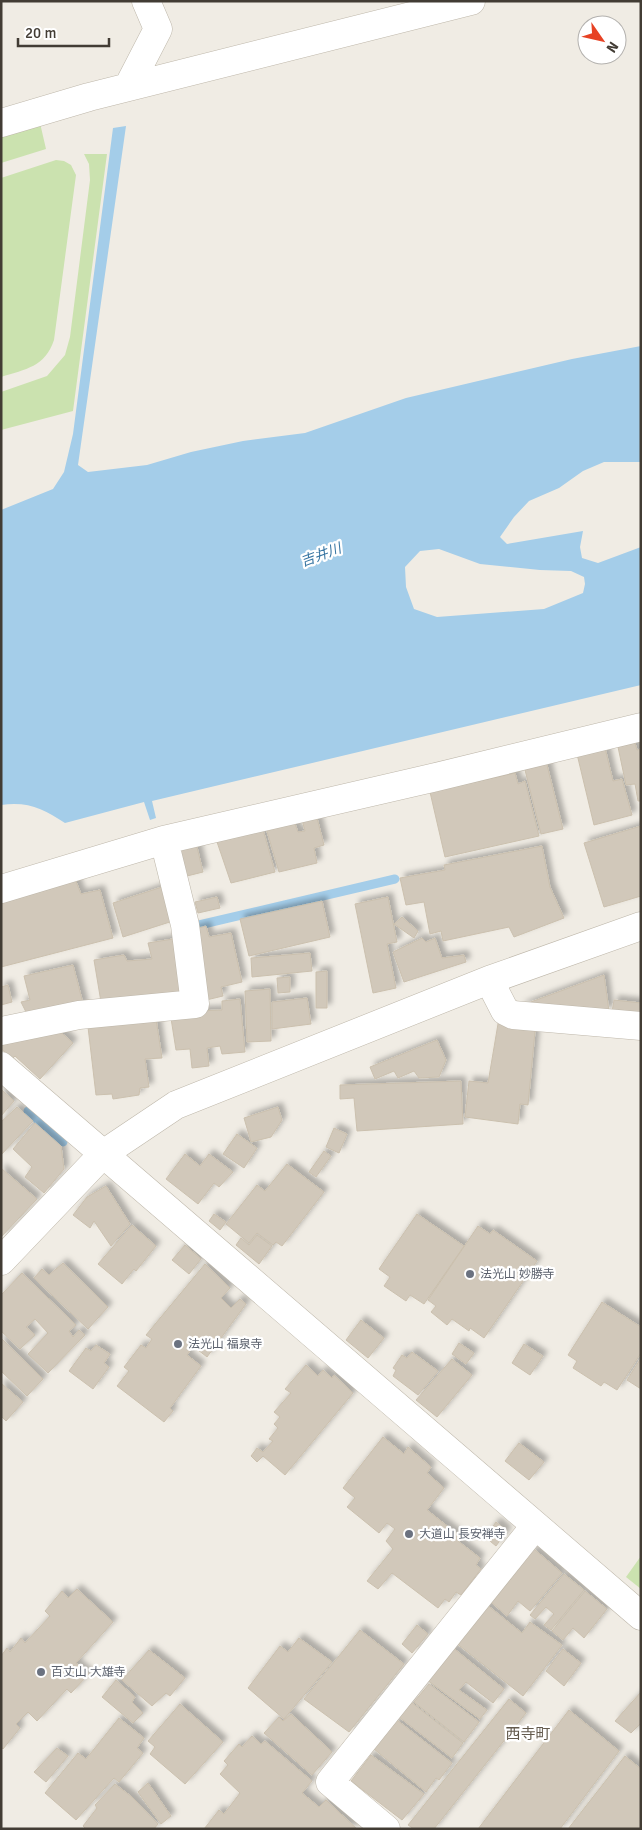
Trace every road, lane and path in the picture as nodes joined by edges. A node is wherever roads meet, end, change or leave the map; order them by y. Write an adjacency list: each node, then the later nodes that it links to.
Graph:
1 (472, 1): 3 (street)
2 (153, 4): 3 (street)
3 (128, 87): 4 (street)
4 (1, 123)
5 (641, 727): 6 (street)
6 (164, 840): 7 (street); 11 (street)
7 (1, 889)
8 (641, 926): 9 (street)
9 (489, 980): 10 (street); 13 (street)
10 (641, 1026)
11 (1, 1031)
12 (1, 1066): 13 (street)
13 (103, 1154): 14 (street); 15 (street)
14 (1, 1261)
15 (535, 1526): 16 (street); 17 (street)
16 (641, 1616)
17 (386, 1829)

